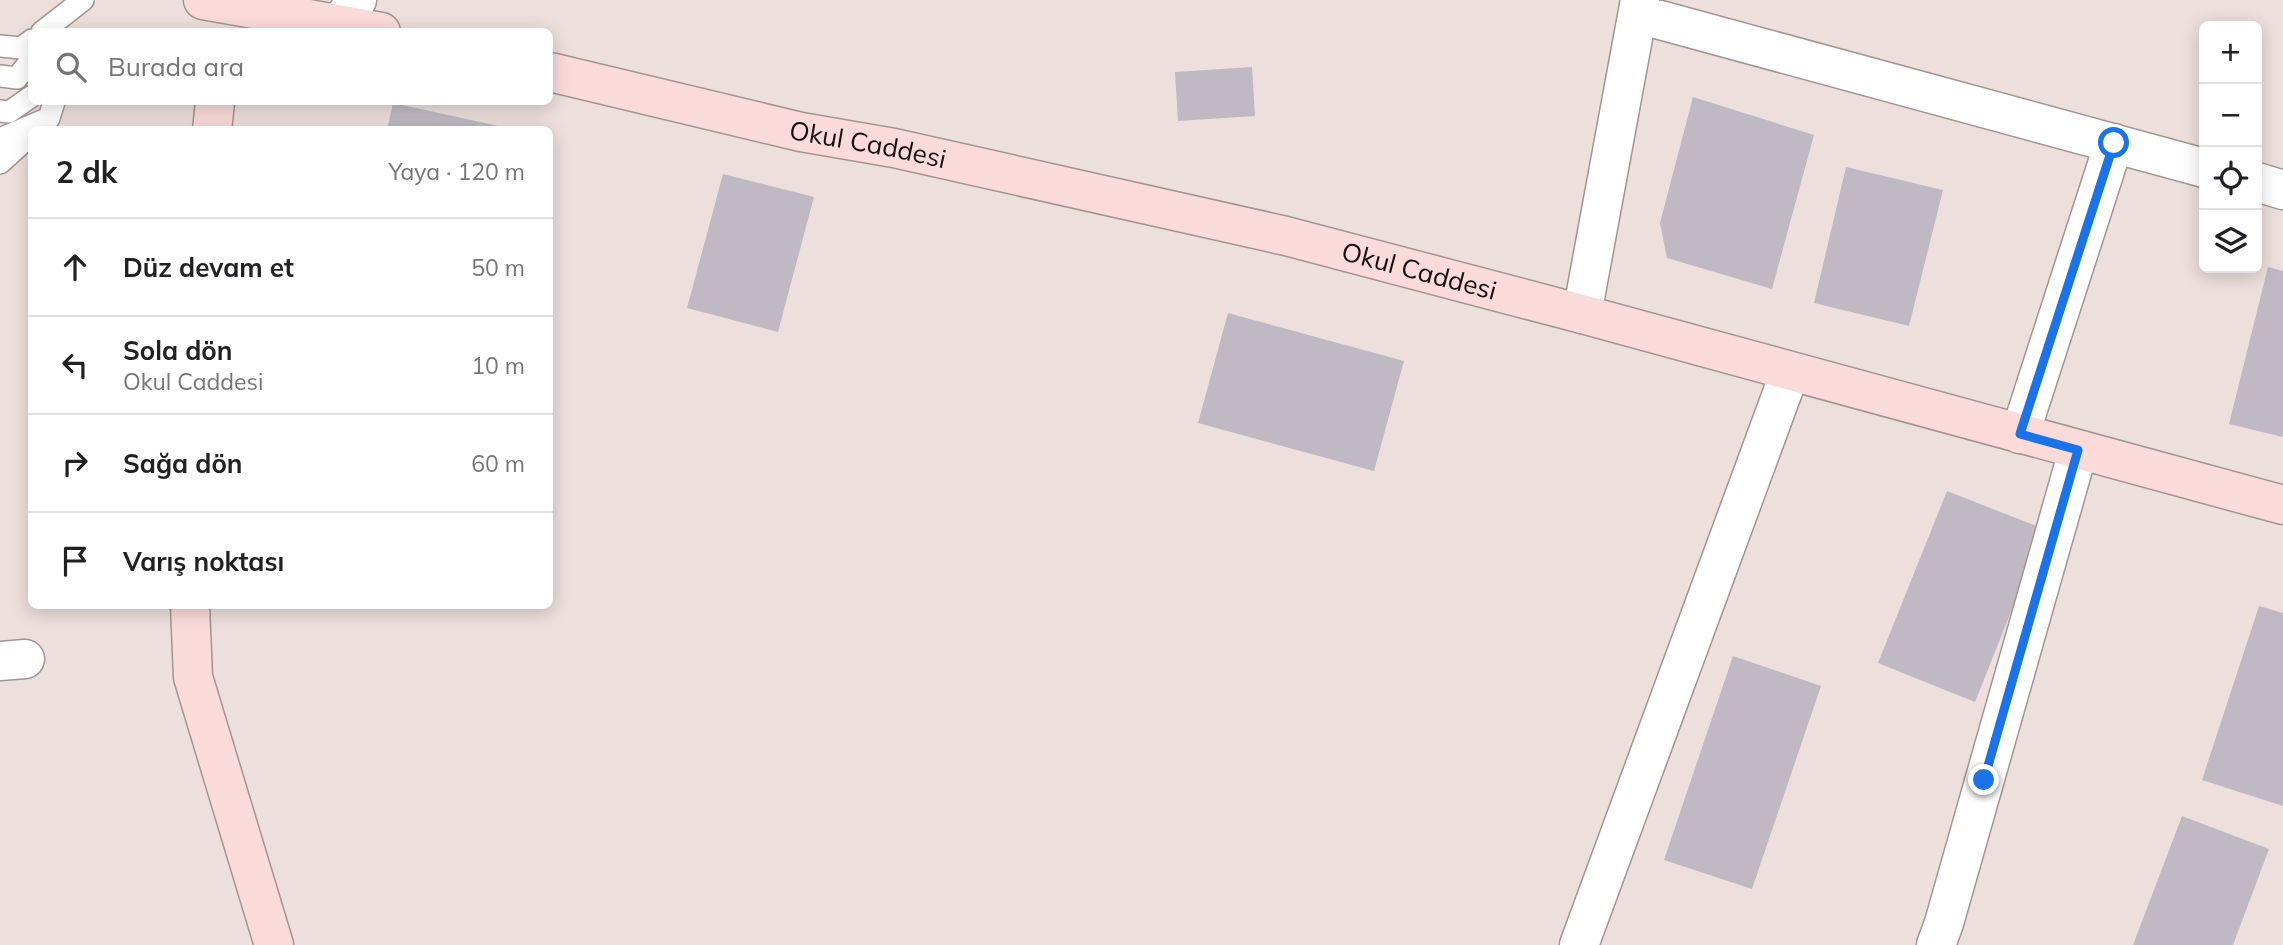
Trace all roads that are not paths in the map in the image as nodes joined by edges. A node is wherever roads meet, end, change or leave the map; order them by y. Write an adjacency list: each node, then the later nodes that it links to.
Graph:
1 (1639, 7): 20 (street); 25 (street)
2 (220, 9): 3 (main road)
3 (348, 12): 7 (main road)
4 (73, 14): 5 (lane); 6 (lane)
5 (49, 28)
6 (57, 28)
7 (374, 28)
8 (28, 43): 9 (lane)
9 (0, 46)
10 (28, 64): 12 (lane)
11 (553, 73): 25 (main road, Okul Caddesi)
12 (0, 76)
13 (28, 99): 15 (lane)
14 (215, 105): 17 (main road)
15 (0, 111)
16 (46, 116): 19 (lane)
17 (212, 126)
18 (28, 138): 21 (lane)
19 (0, 139)
20 (2114, 143): 22 (street); 27 (street)
21 (0, 163)
22 (2199, 167)
23 (2262, 184): 24 (street)
24 (2283, 190)
25 (1582, 314): 26 (main road, Okul Caddesi)
26 (1790, 372): 27 (main road, Okul Caddesi); 32 (street)
27 (2020, 434): 28 (main road, Okul Caddesi)
28 (2078, 450): 29 (main road, Okul Caddesi); 33 (street)
29 (2283, 505)
30 (190, 609): 31 (main road)
31 (274, 945)
32 (1579, 945)
33 (1936, 945)

